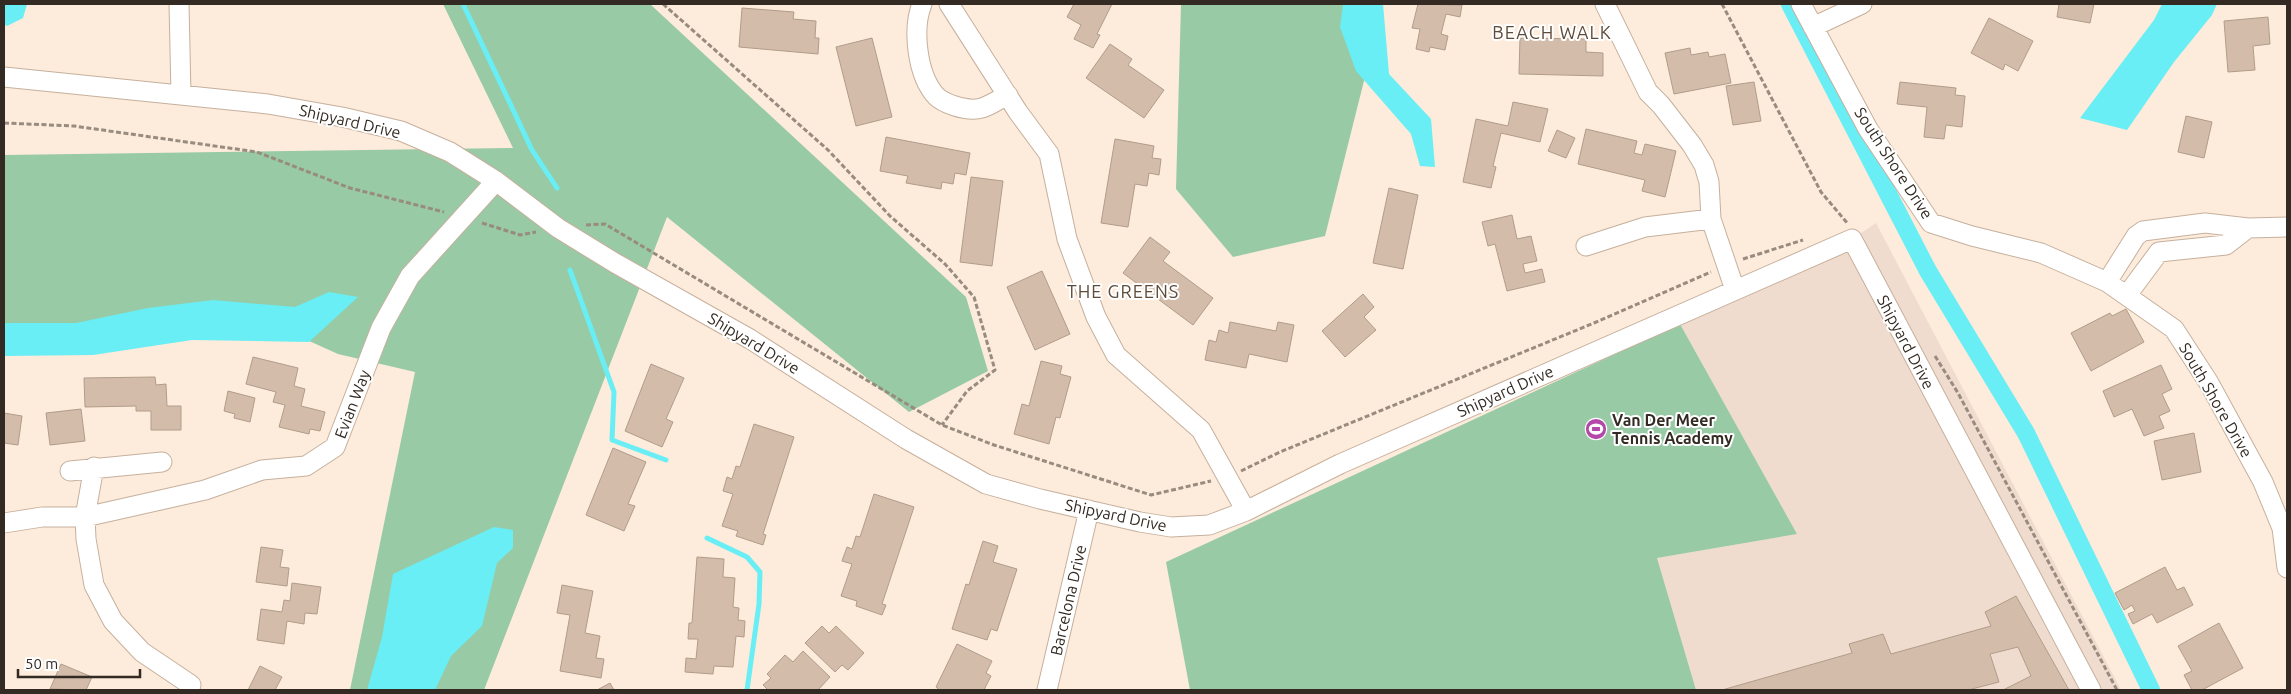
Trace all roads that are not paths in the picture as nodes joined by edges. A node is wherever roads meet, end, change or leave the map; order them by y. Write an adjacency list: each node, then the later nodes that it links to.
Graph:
1 (179, 4): 9 (street)
2 (922, 4): 10 (street)
3 (949, 4): 10 (street)
4 (1605, 4): 13 (street)
5 (1801, 4): 7 (street, South Shore Drive)
6 (1862, 4): 7 (street)
7 (1813, 27): 17 (street, South Shore Drive)
8 (4, 77): 9 (street, Shipyard Drive)
9 (181, 95): 11 (street, Shipyard Drive)
10 (1008, 95): 24 (street)
11 (496, 181): 23 (street, Shipyard Drive); 25 (street, Evian Way)
12 (2287, 214): 15 (street)
13 (1711, 219): 16 (street); 18 (street)
14 (2248, 228): 15 (street); 17 (street); 19 (street)
15 (2287, 228)
16 (1586, 246)
17 (2107, 282): 19 (street, South Shore Drive)
18 (1735, 290): 24 (street, Shipyard Drive); 30 (street, Shipyard Drive)
19 (2127, 295): 27 (street, South Shore Drive)
20 (162, 462): 21 (street)
21 (94, 467): 22 (street); 25 (street)
22 (70, 471)
23 (1089, 510): 24 (street, Shipyard Drive); 29 (street, Barcelona Drive)
24 (1246, 511)
25 (85, 517): 26 (street, Evian Way); 28 (street)
26 (4, 523)
27 (2287, 568)
28 (191, 685)
29 (1047, 690)
30 (2091, 690)

